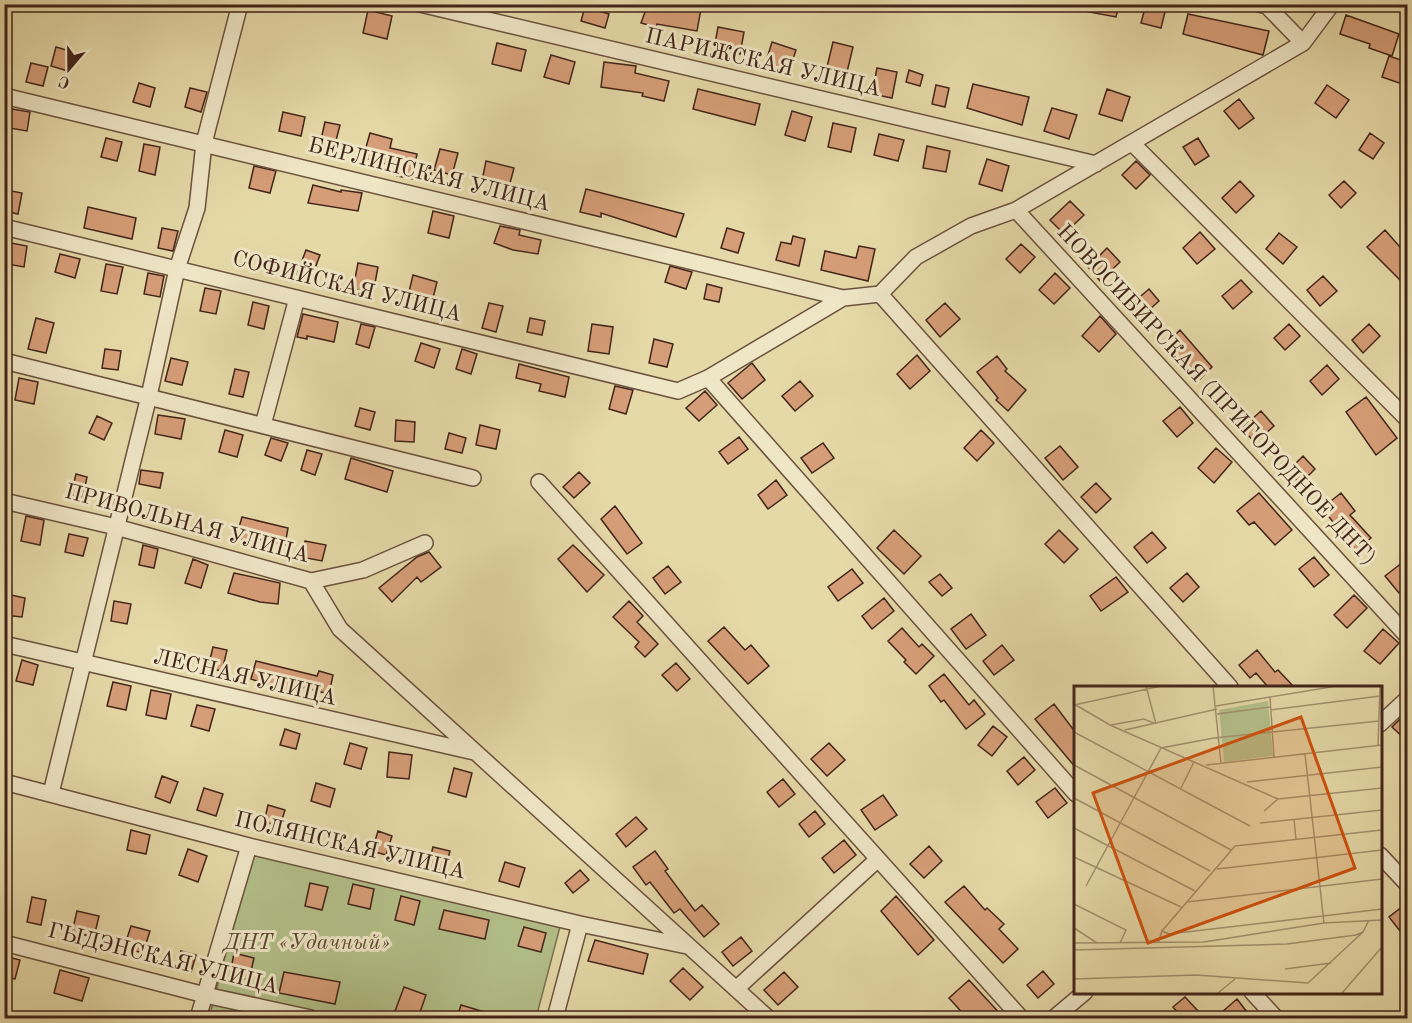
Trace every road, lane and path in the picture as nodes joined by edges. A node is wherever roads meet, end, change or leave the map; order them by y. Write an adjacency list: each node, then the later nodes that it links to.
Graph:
1 (240, 4): 7 (street)
2 (420, 4): 9 (street, ПАРИЖСКАЯ УЛИЦА)
3 (1259, 4): 5 (street)
4 (1332, 4): 5 (street)
5 (1303, 44): 8 (street)
6 (4, 96): 7 (street, БЕРЛИНСКАЯ УЛИЦА)
7 (204, 143): 12 (street); 15 (street, БЕРЛИНСКАЯ УЛИЦА)
8 (1132, 143): 9 (street); 19 (street)
9 (1096, 164): 10 (street)
10 (1016, 210): 13 (street); 27 (street, НОВОСИБИРСКАЯ (ПРИГОРОДНОЕ ДНТ))
11 (4, 227): 12 (street, СОФИЙСКАЯ УЛИЦА)
12 (177, 269): 14 (street, СОФИЙСКАЯ УЛИЦА); 18 (street)
13 (880, 294): 15 (street); 30 (street)
14 (297, 298): 17 (street, СОФИЙСКАЯ УЛИЦА); 20 (street)
15 (843, 298): 17 (street)
16 (4, 361): 18 (street)
17 (708, 378): 35 (street)
18 (149, 396): 20 (street); 24 (street)
19 (1407, 420)
20 (263, 425): 21 (street)
21 (473, 478)
22 (539, 482): 39 (street)
23 (4, 501): 24 (street, ПРИВОЛЬНАЯ УЛИЦА)
24 (116, 527): 26 (street, ПРИВОЛЬНАЯ УЛИЦА); 29 (street)
25 (425, 543): 26 (street, ПРИВОЛЬНАЯ УЛИЦА)
26 (311, 581): 33 (street)
27 (1407, 637)
28 (4, 644): 29 (street, ЛЕСНАЯ УЛИЦА)
29 (81, 663): 33 (street, ЛЕСНАЯ УЛИЦА); 36 (street)
30 (1229, 686)
31 (1407, 698): 32 (street)
32 (1382, 722)
33 (477, 753): 43 (street)
34 (4, 782): 36 (street, ПОЛЯНСКАЯ УЛИЦА)
35 (1074, 792)
36 (51, 793): 37 (street, ПОЛЯНСКАЯ УЛИЦА)
37 (249, 846): 41 (street, ПОЛЯНСКАЯ УЛИЦА); 47 (street)
38 (1382, 857): 40 (street)
39 (878, 859): 44 (street); 52 (street)
40 (1407, 885)
41 (580, 924): 43 (street, ПОЛЯНСКАЯ УЛИЦА); 50 (street)
42 (4, 943): 47 (street, ГЫДЭНСКАЯ УЛИЦА)
43 (687, 946): 44 (street)
44 (736, 989): 51 (street)
45 (1084, 993): 53 (street)
46 (1253, 993): 54 (street)
47 (204, 995): 48 (street); 49 (street, ГЫДЭНСКАЯ УЛИЦА)
48 (198, 1018)
49 (312, 1018)
50 (555, 1018)
51 (768, 1018)
52 (1021, 1018)
53 (1054, 1018)
54 (1276, 1018)

